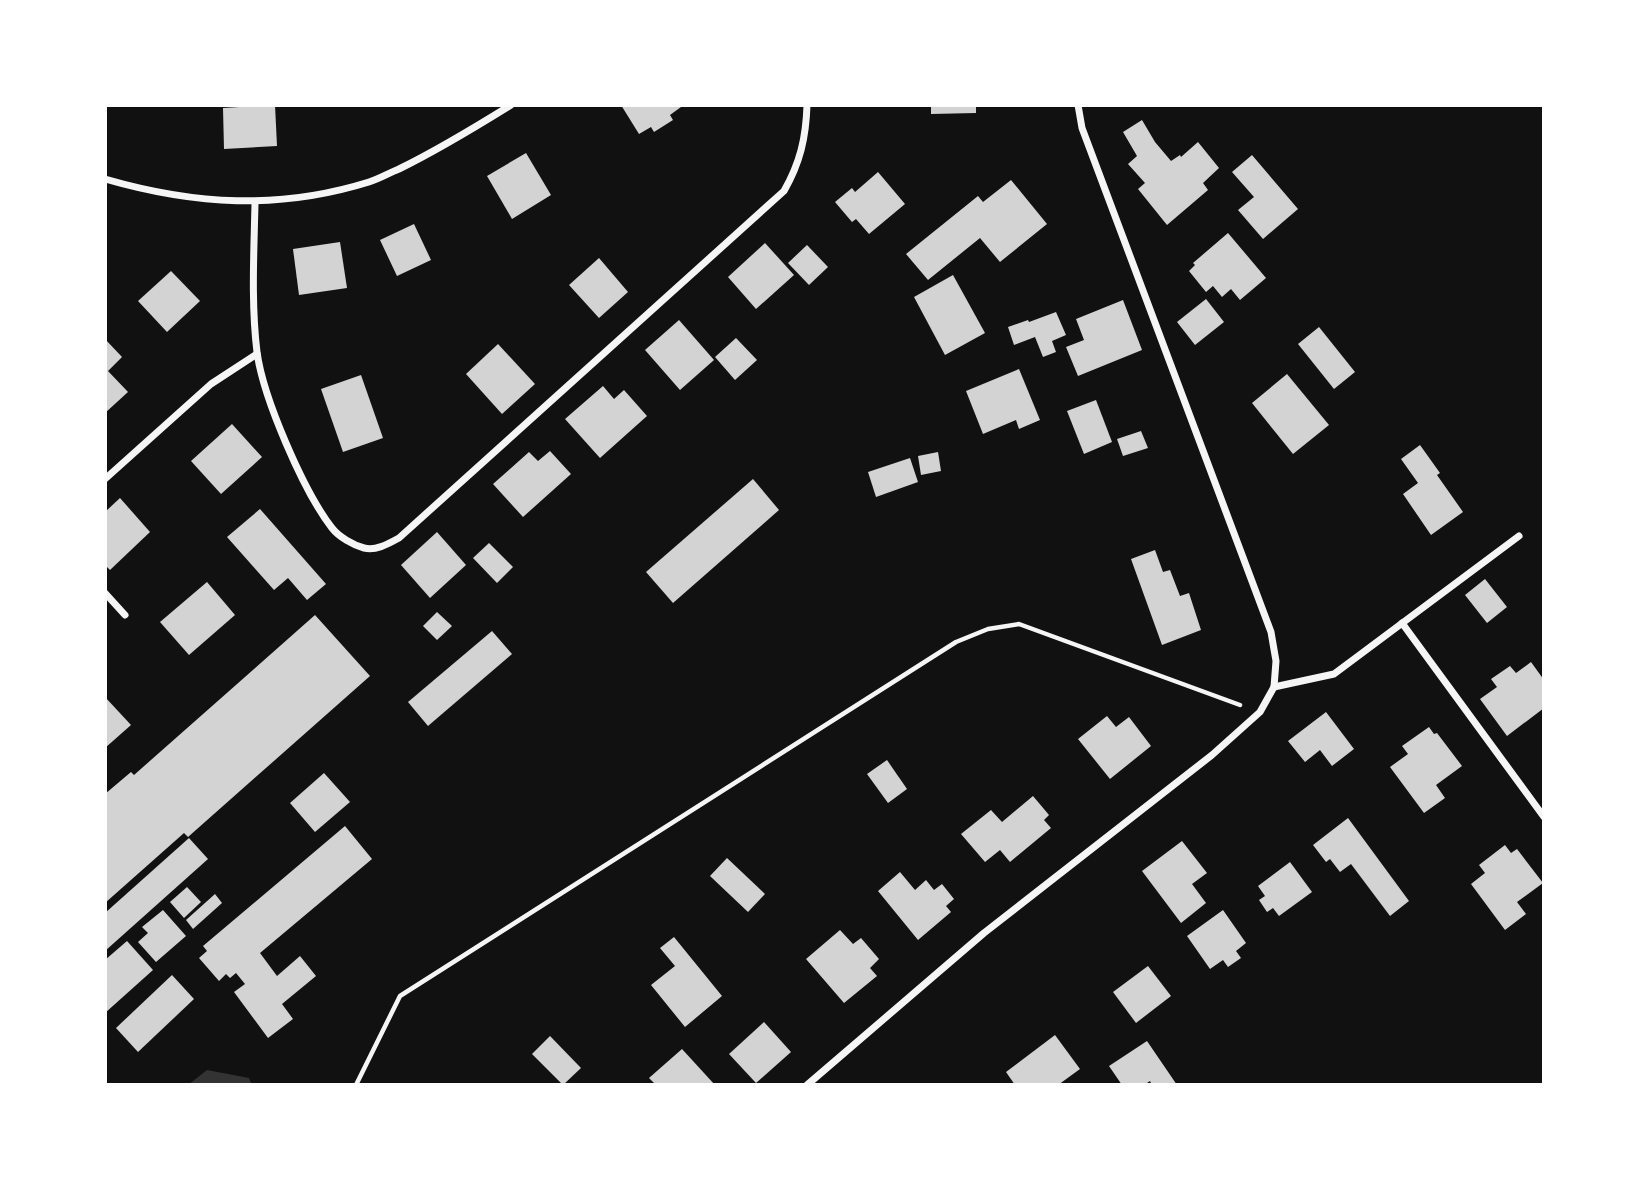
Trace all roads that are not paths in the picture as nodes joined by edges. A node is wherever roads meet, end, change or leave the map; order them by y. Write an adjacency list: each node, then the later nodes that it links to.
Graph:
1 (509, 105): 5 (street)
2 (807, 105): 6 (street)
3 (1078, 105): 12 (street)
4 (105, 179): 5 (street)
5 (255, 202): 6 (street)
6 (257, 354): 7 (street)
7 (105, 479)
8 (1519, 536): 11 (street)
9 (105, 593): 10 (street)
10 (125, 615)
11 (1402, 623): 12 (street); 13 (street)
12 (1275, 687): 14 (street)
13 (1544, 817)
14 (807, 1085)

